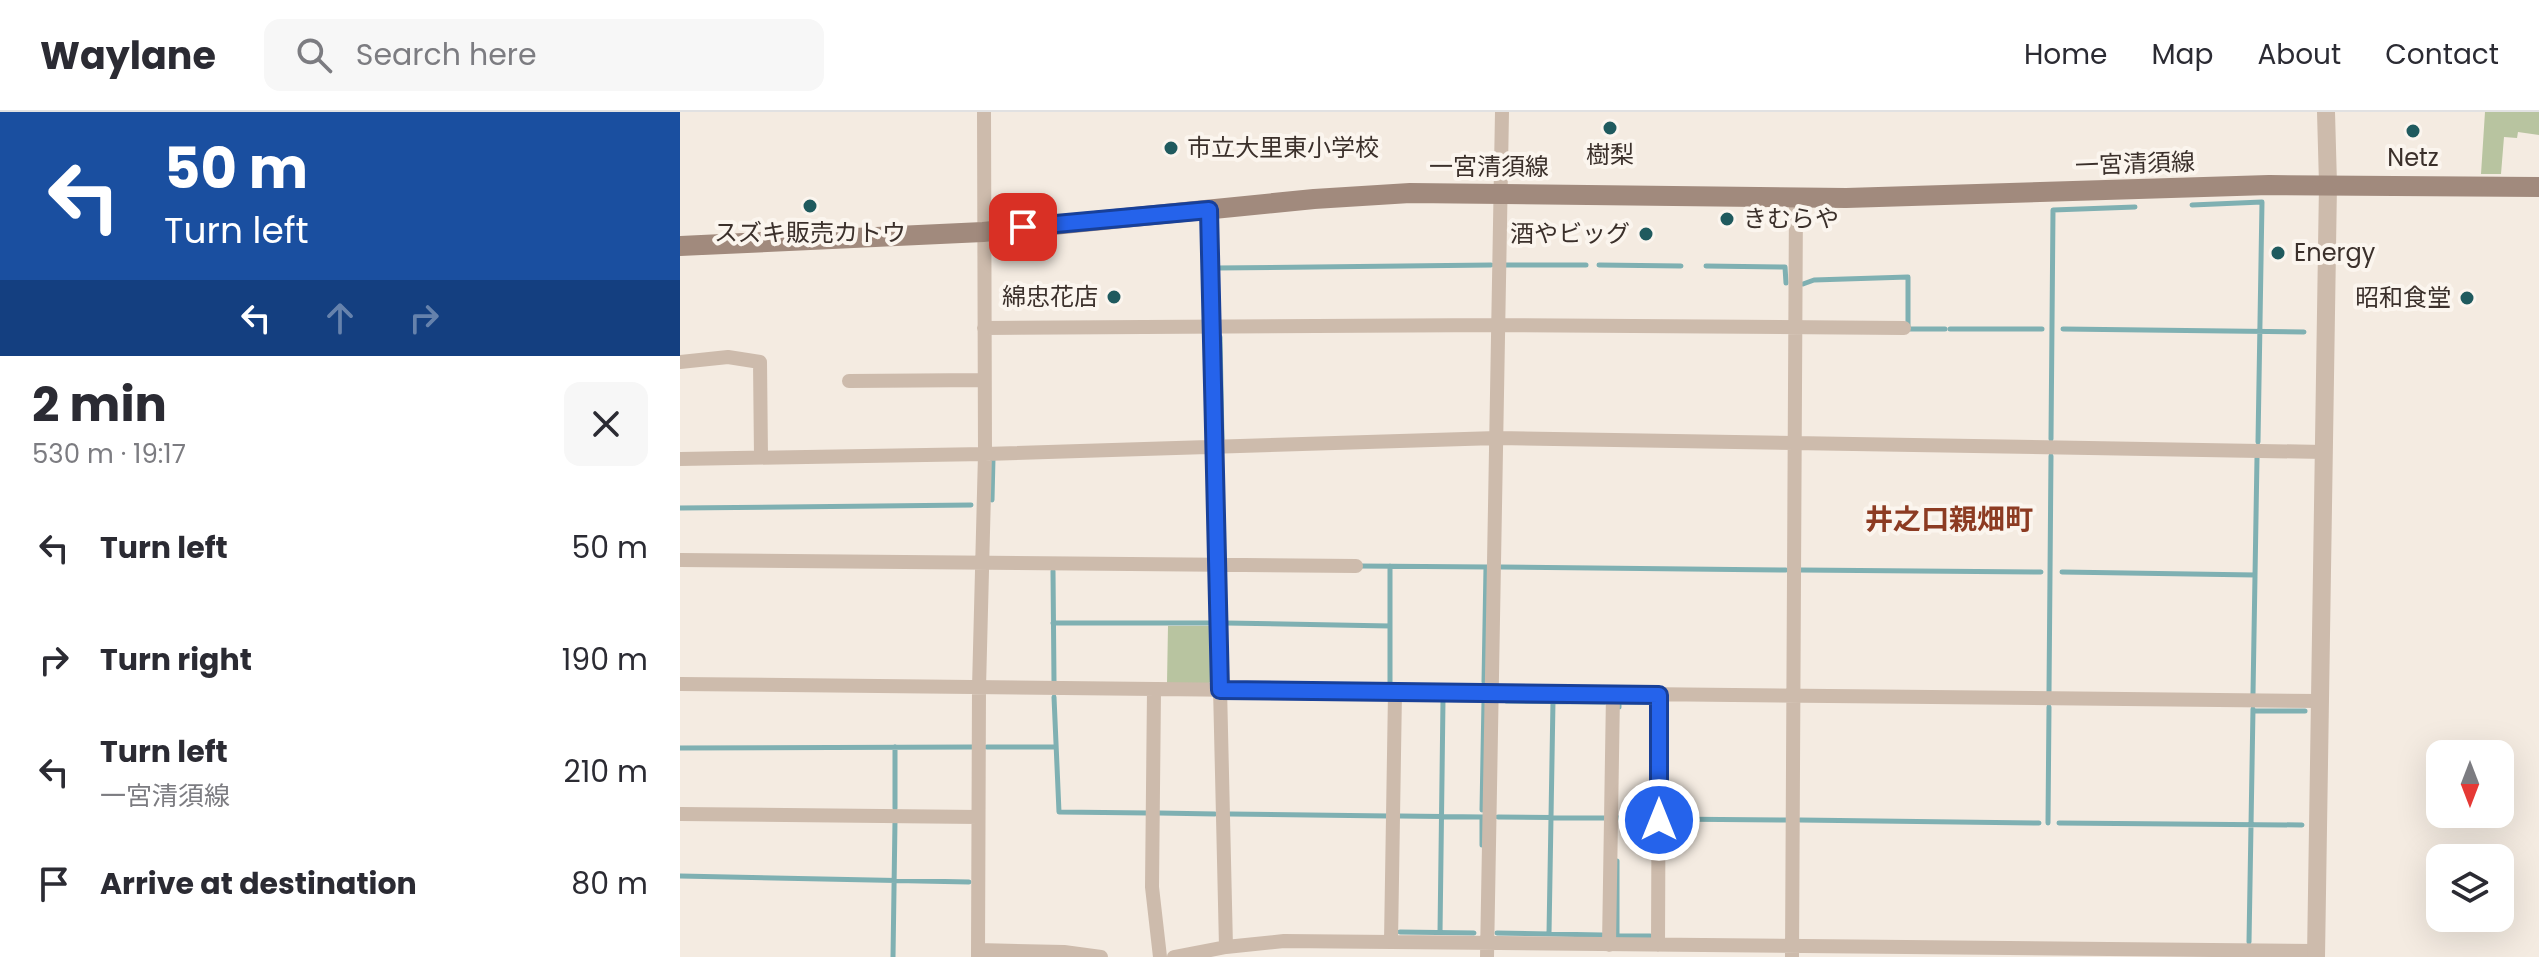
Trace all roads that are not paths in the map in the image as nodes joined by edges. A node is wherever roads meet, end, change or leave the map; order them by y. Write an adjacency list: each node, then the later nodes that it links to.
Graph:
1 (984, 112): 9 (street)
2 (1502, 112): 6 (street)
3 (2326, 112): 4 (street)
4 (2328, 184): 5 (main road, 一宮清須線); 7 (main road, 一宮清須線); 22 (street)
5 (2539, 187)
6 (1501, 193): 7 (main road, 一宮清須線); 8 (main road, 一宮清須線); 11 (street)
7 (1796, 198): 13 (street)
8 (1209, 210): 9 (main road, 一宮清須線); 12 (street)
9 (983, 232): 10 (main road, 一宮清須線); 14 (street)
10 (680, 246)
11 (1499, 325): 12 (street); 13 (street); 19 (street)
12 (1212, 327): 14 (street); 21 (street)
13 (1796, 327): 15 (street); 20 (street)
14 (984, 328): 17 (street)
15 (1904, 328)
16 (680, 362): 24 (street)
17 (984, 380): 18 (street); 23 (street)
18 (849, 381)
19 (1497, 438): 20 (street); 21 (street); 35 (street)
20 (1795, 443): 22 (street); 38 (street)
21 (1214, 447): 23 (street); 28 (street)
22 (2324, 452): 39 (street)
23 (985, 454): 24 (street); 27 (street)
24 (761, 457): 25 (street)
25 (680, 459)
26 (680, 560): 27 (street)
27 (982, 563): 28 (street); 31 (street)
28 (1217, 565): 29 (street); 33 (street)
29 (1356, 566)
30 (680, 684): 31 (street)
31 (979, 688): 32 (street); 41 (street)
32 (1154, 690): 33 (street); 53 (street)
33 (1220, 690): 34 (street); 45 (street)
34 (1395, 692): 35 (street); 42 (street)
35 (1492, 693): 36 (street); 47 (street)
36 (1613, 694): 37 (street); 43 (street)
37 (1659, 695): 38 (street); 44 (street)
38 (1793, 696): 39 (street); 48 (street)
39 (2320, 701): 51 (street)
40 (680, 814): 41 (street)
41 (978, 817): 49 (street)
42 (1391, 942): 46 (street); 47 (street)
43 (1609, 945): 44 (street); 47 (street)
44 (1658, 945): 48 (street)
45 (1226, 947): 46 (street); 54 (street)
46 (1340, 950)
47 (1488, 950)
48 (1792, 952): 51 (street)
49 (978, 954): 50 (street)
50 (1064, 954): 52 (street)
51 (2316, 954)
52 (1101, 957)
53 (1160, 957)
54 (1174, 957)

